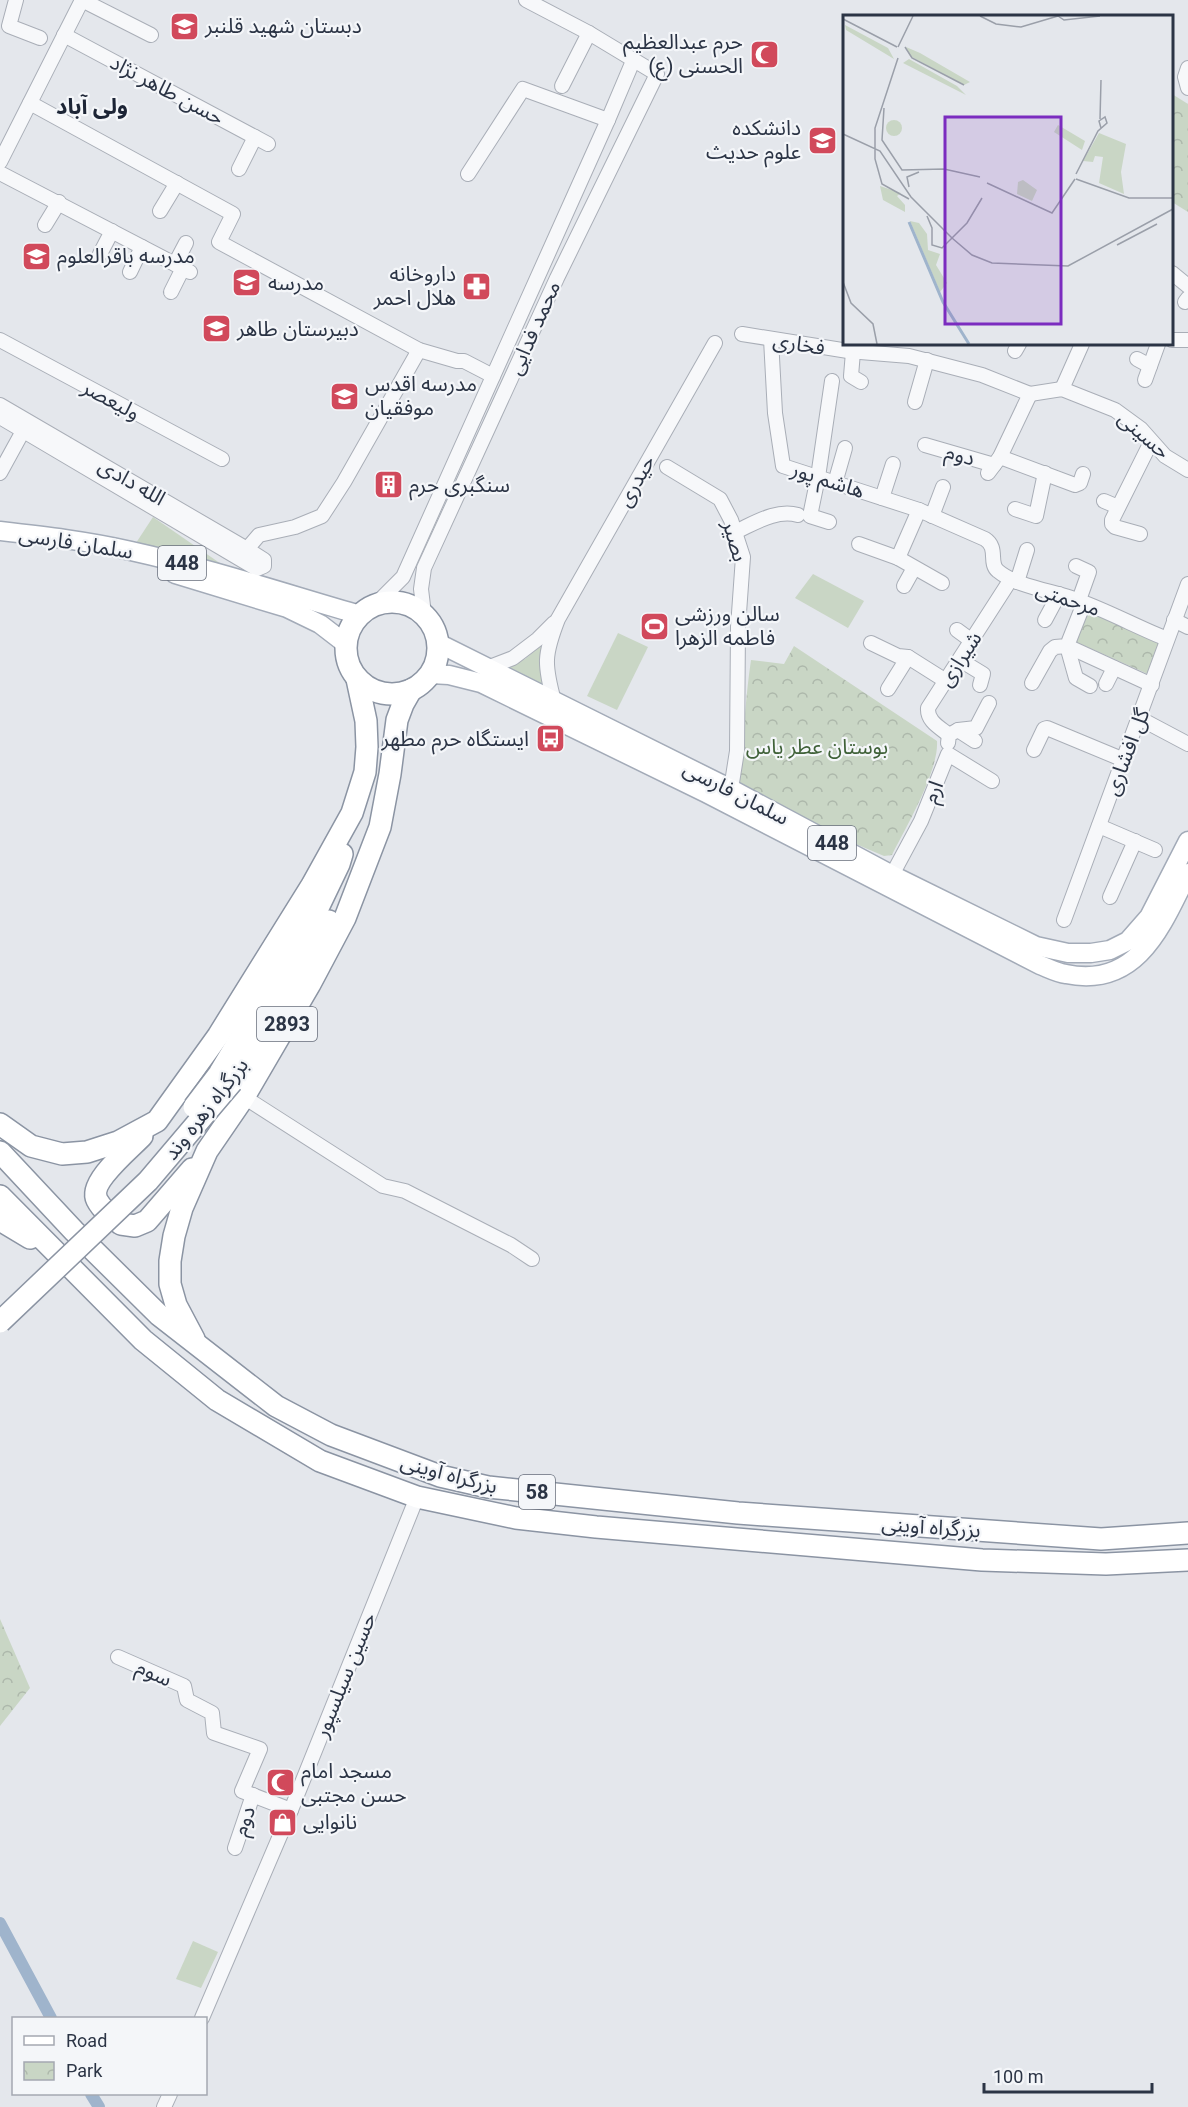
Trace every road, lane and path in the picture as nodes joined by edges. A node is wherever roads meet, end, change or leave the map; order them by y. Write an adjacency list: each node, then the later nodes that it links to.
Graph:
1 (16, 0): 7 (street)
2 (82, 0): 5 (street); 6 (street)
3 (526, 0): 4 (street, محمد فدایی)
4 (589, 33): 8 (street, محمد فدایی); 10 (street)
5 (64, 35): 12 (street); 14 (street, حسن طاهر نژاد)
6 (151, 35)
7 (40, 38)
8 (633, 61): 13 (street, محمد فدایی); 23 (street, محمد فدایی)
9 (1188, 68): 11 (street)
10 (562, 86)
11 (1188, 88)
12 (30, 103): 16 (street); 20 (street)
13 (608, 120): 19 (street); 21 (street, محمد فدایی)
14 (255, 137): 15 (street, حسن طاهر نژاد); 17 (street)
15 (268, 144)
16 (0, 162)
17 (239, 169)
18 (0, 172): 22 (street)
19 (468, 174)
20 (177, 183): 24 (street); 44 (street)
21 (572, 196): 23 (street); 49 (street, محمد فدایی)
22 (59, 202): 25 (street); 26 (street)
23 (591, 204): 99 (street, محمد فدایی)
24 (160, 211)
25 (45, 225)
26 (112, 231): 28 (street); 29 (street)
27 (186, 243): 30 (street)
28 (142, 248): 30 (street); 31 (street)
29 (100, 254)
30 (183, 268): 34 (street)
31 (130, 272)
32 (1173, 274): 33 (street)
33 (1188, 286)
34 (171, 292)
35 (742, 334): 36 (street, فخاری)
36 (771, 339): 45 (street, فخاری); 70 (street, هاشم پور)
37 (1173, 339): 39 (street)
38 (0, 340): 62 (street, ولیعصر)
39 (1188, 340)
40 (715, 343): 100 (street, حیدری)
41 (1082, 345): 53 (street)
42 (1158, 345): 48 (street)
43 (906, 349): 45 (street, فخاری); 47 (street, فخاری)
44 (419, 351): 49 (street); 87 (street)
45 (853, 352): 52 (street)
46 (1137, 359): 48 (street)
47 (927, 360): 54 (street, فخاری); 55 (street)
48 (1150, 366): 50 (street)
49 (493, 376): 98 (street, محمد فدایی)
50 (1145, 380)
51 (832, 381): 70 (street)
52 (861, 382)
53 (1062, 389): 54 (street, حسینی); 59 (street, حسینی)
54 (1030, 394): 63 (street)
55 (915, 402)
56 (0, 405): 87 (street, الله دادی)
57 (0, 417): 58 (street, الله دادی)
58 (23, 431): 67 (street); 87 (street, الله دادی)
59 (1151, 442): 66 (street, حسینی); 75 (street)
60 (925, 445): 63 (street, دوم)
61 (845, 448): 71 (street)
62 (222, 459)
63 (990, 461): 68 (street, دوم)
64 (893, 464): 73 (street)
65 (667, 468): 82 (street, بصیر)
66 (1188, 470)
67 (0, 473)
68 (1045, 473): 69 (street, دوم); 76 (street)
69 (1083, 474)
70 (819, 477): 71 (street, هاشم پور); 80 (street)
71 (835, 483): 73 (street, هاشم پور)
72 (943, 487): 79 (street)
73 (882, 498): 77 (street, هاشم پور)
74 (1104, 501): 75 (street)
75 (1118, 507): 83 (street)
76 (1015, 509)
77 (919, 510): 79 (street, هاشم پور); 89 (street)
78 (798, 515): 82 (street)
79 (932, 516): 84 (street, هاشم پور)
80 (829, 522)
81 (0, 531): 98 (main road, سلمان فارسی / 448)
82 (735, 532): 135 (street, بصیر)
83 (1140, 534)
84 (990, 542): 92 (street, مرحمتی)
85 (0, 544): 109 (main road, سلمان فارسی / 448)
86 (858, 544): 89 (street)
87 (247, 549)
88 (1027, 550): 92 (street, شیرازی)
89 (898, 558): 91 (street)
90 (1076, 566): 97 (street)
91 (914, 568): 93 (street); 95 (street)
92 (1014, 580): 96 (street, مرحمتی); 106 (street, شیرازی)
93 (942, 583)
94 (1188, 584): 102 (street, گل افشاری)
95 (904, 586)
96 (1059, 594): 97 (street, مرحمتی); 101 (street)
97 (1082, 602): 105 (street, مرحمتی); 110 (street)
98 (367, 610): 99 (highway); 109 (highway)
99 (424, 614): 107 (highway)
100 (558, 619): 114 (street); 125 (street)
101 (1045, 620)
102 (1174, 620): 103 (street); 105 (street, گل افشاری)
103 (1188, 627)
104 (957, 630): 106 (street)
105 (1167, 639): 121 (street, گل افشاری)
106 (972, 641): 112 (street, شیرازی)
107 (438, 643): 114 (main road, سلمان فارسی / 448); 115 (highway)
108 (871, 643): 111 (street)
109 (346, 644): 116 (highway)
110 (1067, 646): 113 (street); 118 (street); 122 (street)
111 (908, 657): 117 (street); 123 (street)
112 (960, 660): 117 (street, شیرازی); 120 (street)
113 (1114, 668): 119 (street); 121 (street)
114 (488, 669): 125 (main road, سلمان فارسی / 448)
115 (430, 674): 124 (highway); 141 (main road, سلمان فارسی / 448)
116 (357, 679): 124 (highway); 136 (highway, بزرگراه زهره وند / 2893)
117 (946, 681): 128 (street, شیرازی)
118 (1032, 683)
119 (1106, 684)
120 (980, 685)
121 (1152, 685): 127 (street, گل افشاری)
122 (1090, 686)
123 (888, 689)
124 (411, 690): 145 (highway, بزرگراه زهره وند)
125 (554, 700): 135 (main road, سلمان فارسی / 448)
126 (989, 710): 128 (street)
127 (1139, 718): 130 (street); 133 (street, گل افشاری)
128 (953, 733): 129 (street); 132 (street)
129 (975, 741)
130 (1188, 744)
131 (1034, 750): 133 (street)
132 (948, 754): 134 (street, ارم); 142 (street, ارم)
133 (1124, 760): 137 (street, گل افشاری)
134 (992, 781)
135 (731, 789): 142 (main road, سلمان فارسی / 448)
136 (352, 813): 145 (highway, بزرگراه زهره وند); 146 (highway, بزرگراه زهره وند / 2893)
137 (1099, 826): 138 (street); 144 (street, گل افشاری)
138 (1135, 841): 140 (street); 143 (street)
139 (1188, 841): 142 (main road, سلمان فارسی / 448)
140 (1155, 850)
141 (1188, 873)
142 (892, 875)
143 (1110, 897)
144 (1064, 920)
145 (232, 1084): 148 (highway, بزرگراه زهره وند); 153 (street); 154 (highway, بزرگراه زهره وند, bridge); 155 (highway, بزرگراه زهره وند, bridge)
146 (157, 1121): 147 (highway, بزرگراه زهره وند / 2893); 148 (highway)
147 (0, 1124)
148 (207, 1151): 156 (highway, بزرگراه زهره وند)
149 (0, 1152): 156 (highway, بزرگراه آوینی / 58)
150 (0, 1196): 152 (highway, بزرگراه آوینی / 58)
151 (0, 1220): 152 (highway)
152 (58, 1255): 157 (highway, بزرگراه آوینی / 58)
153 (532, 1259)
154 (0, 1302)
155 (0, 1322)
156 (199, 1347): 158 (highway, بزرگراه آوینی / 58)
157 (417, 1497): 159 (highway, بزرگراه آوینی / 58); 162 (street, حسین سیلسپور)
158 (1188, 1533)
159 (1188, 1560)
160 (118, 1657): 161 (street, سوم)
161 (253, 1795): 162 (street); 163 (street, دوم)
162 (291, 1810): 164 (street, حسین سیلسپور)
163 (235, 1848)
164 (203, 2017)

